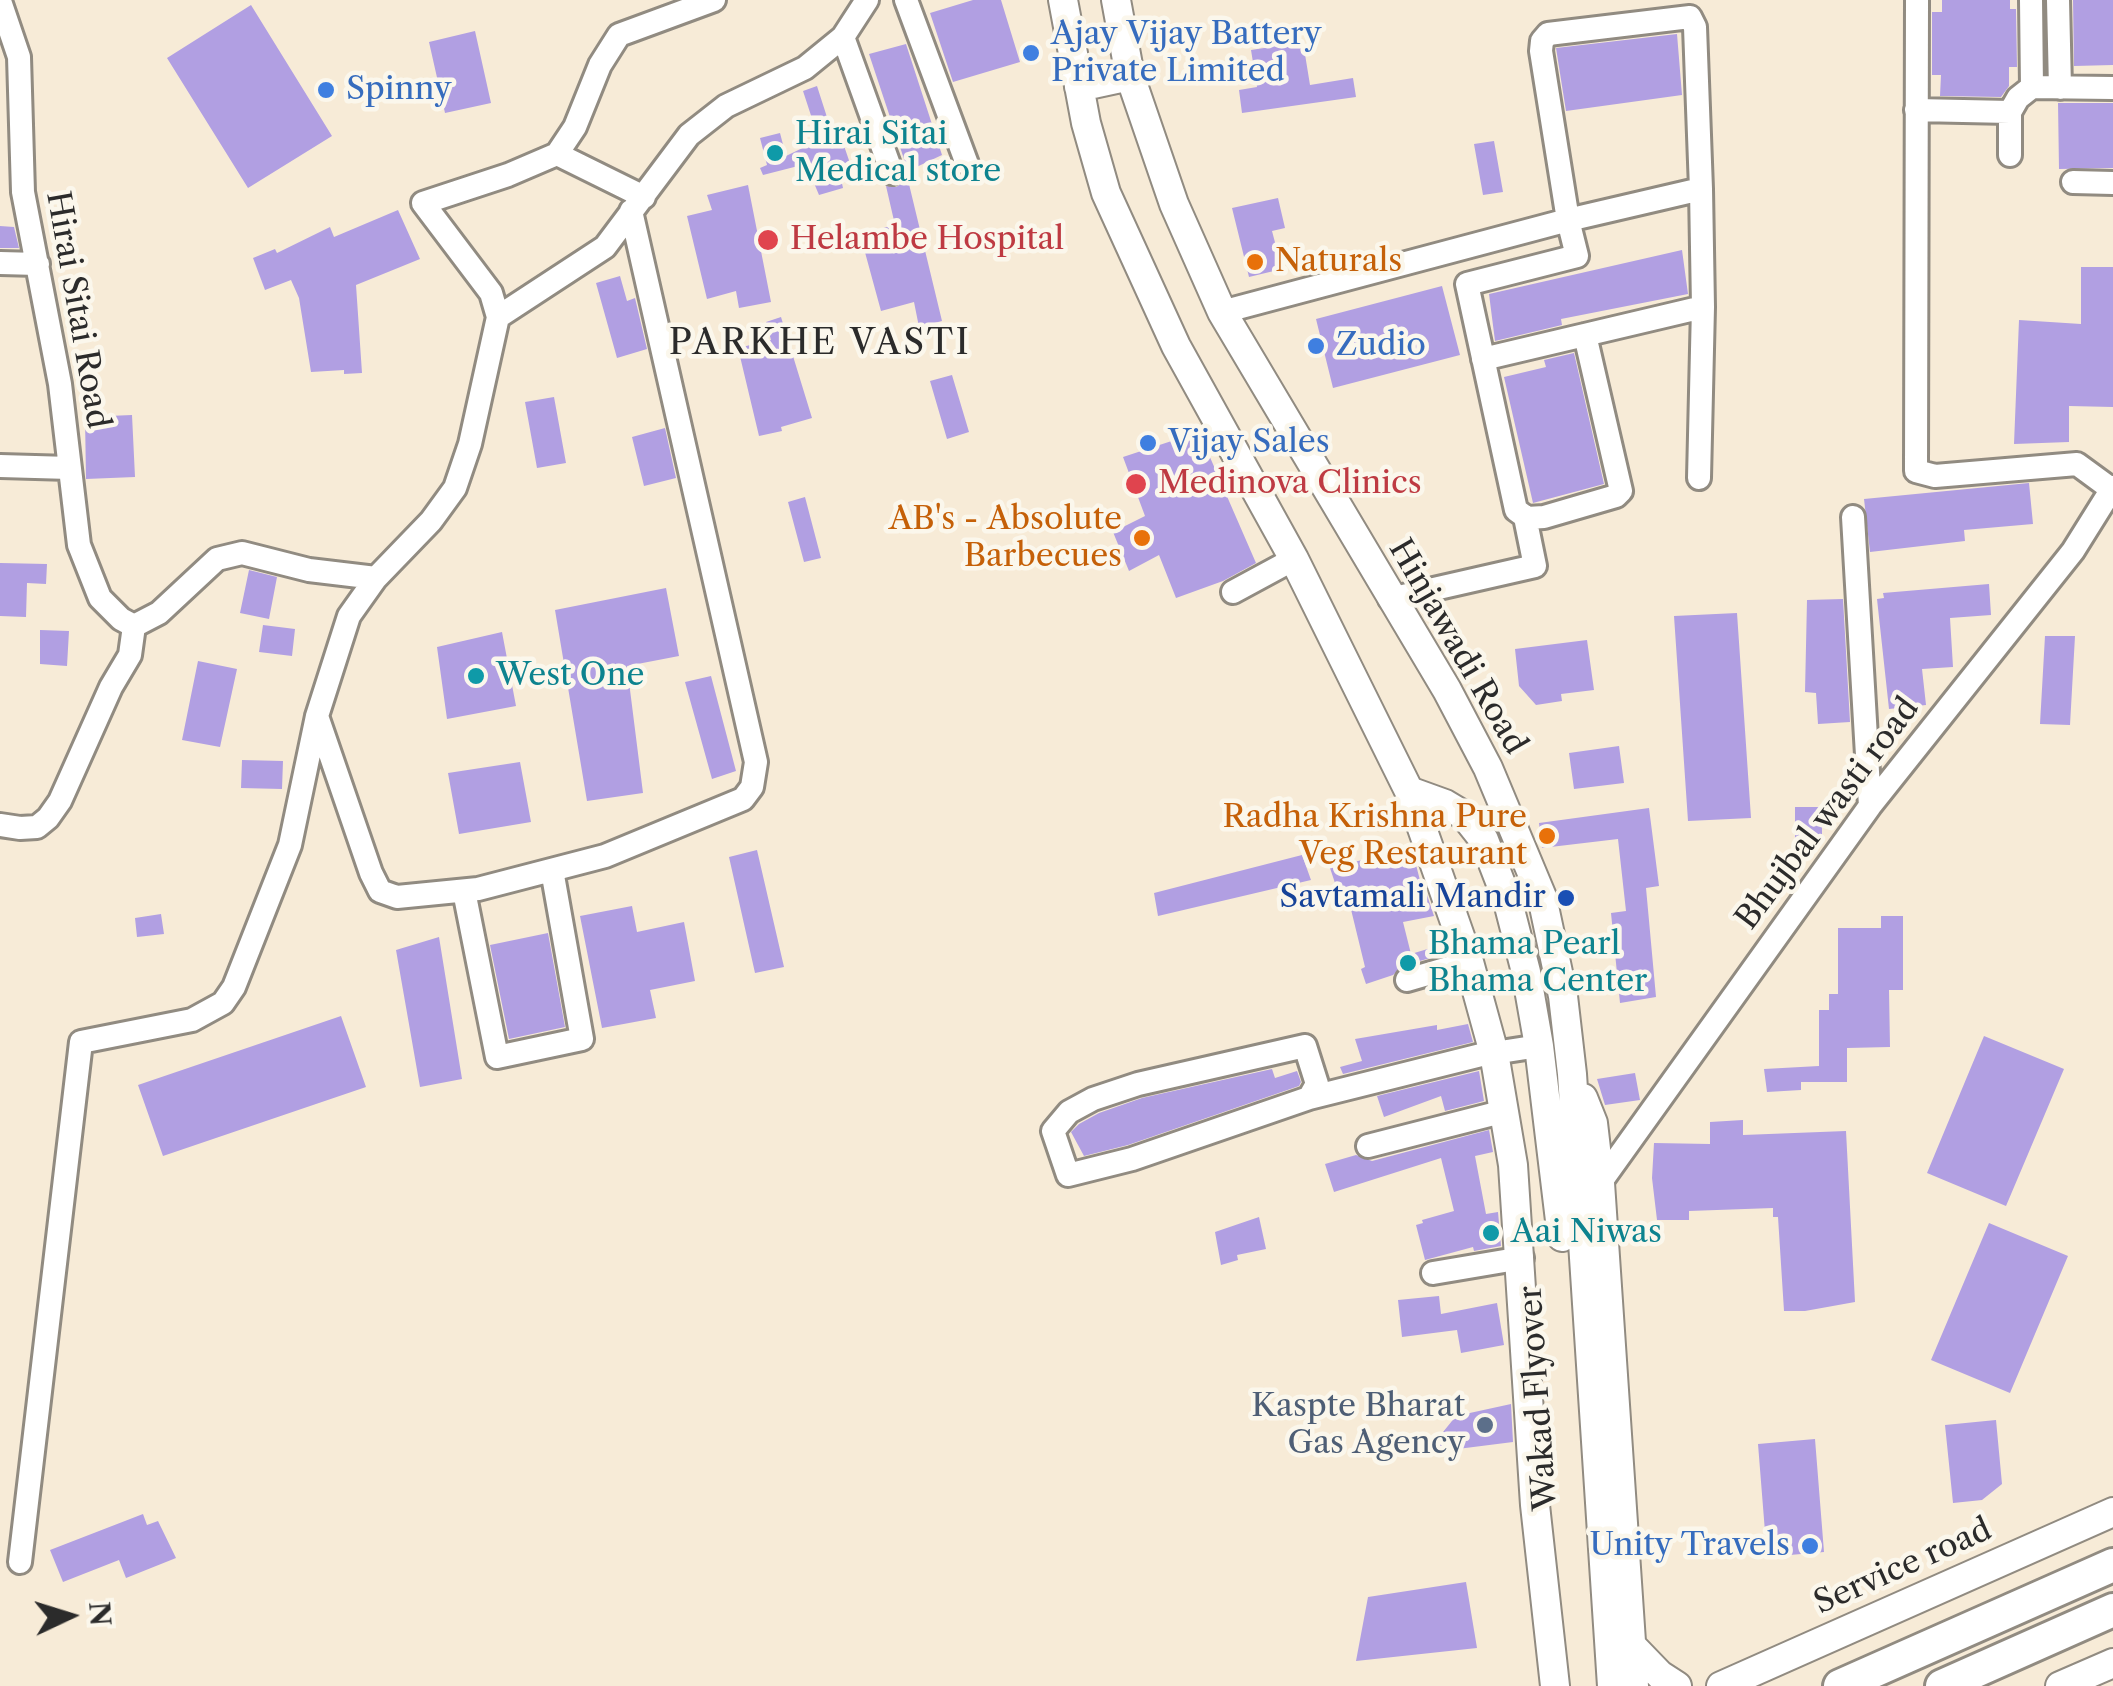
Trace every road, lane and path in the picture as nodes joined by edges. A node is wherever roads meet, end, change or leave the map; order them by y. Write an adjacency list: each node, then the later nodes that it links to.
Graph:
1 (714, 0): 19 (street)
2 (867, 0): 10 (street)
3 (906, 0): 21 (street)
4 (1064, 0): 14 (main road)
5 (1116, 0): 12 (main road, Hinjawadi Road)
6 (1917, 0): 17 (street)
7 (2031, 0): 13 (street)
8 (2058, 0): 15 (street)
9 (1, 10): 11 (street, Hirai Sitai Road)
10 (842, 37): 23 (street); 27 (street)
11 (8, 50): 22 (street, Hirai Sitai Road)
12 (1130, 76): 14 (main road); 32 (main road, Hinjawadi Road)
13 (2032, 87): 15 (street); 18 (street)
14 (1079, 88): 42 (main road)
15 (2060, 88): 16 (street)
16 (2113, 88)
17 (1916, 110): 18 (street); 39 (street)
18 (2010, 112): 20 (street)
19 (556, 154): 27 (street); 33 (street)
20 (2010, 154)
21 (966, 164)
22 (10, 167): 30 (street, Hirai Sitai Road)
23 (892, 172)
24 (2074, 182): 25 (street)
25 (2113, 183)
26 (1701, 189): 28 (street); 28 (street); 31 (street)
27 (637, 204): 33 (street); 51 (street)
28 (1568, 220): 32 (street); 35 (street)
29 (0, 263): 30 (street)
30 (38, 264): 37 (street, Hirai Sitai Road)
31 (1703, 307): 34 (street); 38 (street)
32 (1222, 312): 45 (main road, Hinjawadi Road)
33 (498, 317): 43 (street)
34 (1585, 335): 35 (street); 40 (street)
35 (1484, 359): 40 (street)
36 (0, 466): 37 (street)
37 (70, 468): 46 (street, Hirai Sitai Road)
38 (1699, 478)
39 (2112, 488): 49 (street, Bhujbal wasti road)
40 (1525, 516): 45 (street)
41 (1854, 517): 49 (street)
42 (1294, 559): 44 (street); 48 (main road)
43 (376, 578): 46 (street); 47 (street)
44 (1233, 592)
45 (1390, 599): 57 (main road, Hinjawadi Road)
46 (128, 622): 50 (street)
47 (317, 716): 52 (street); 65 (street)
48 (1409, 791): 53 (main road); 55 (main road)
49 (1870, 806): 61 (street, Bhujbal wasti road)
50 (0, 825)
51 (552, 870): 52 (street); 52 (street)
52 (464, 891)
53 (1469, 962): 54 (street); 56 (main road)
54 (1408, 980)
55 (1539, 1046): 56 (street); 61 (main road, Wakad Flyover)
56 (1494, 1053): 58 (street); 59 (main road)
57 (1572, 1074): 61 (main road, Wakad Flyover)
58 (1309, 1098): 58 (street)
59 (1506, 1111): 60 (street); 62 (main road)
60 (1368, 1146)
61 (1577, 1176): 68 (main road); 71 (main road, Wakad Flyover); 72 (main road, Wakad Flyover)
62 (1522, 1258): 63 (street); 70 (main road)
63 (1433, 1273)
64 (2113, 1512): 75 (main road, Service road)
65 (20, 1562)
66 (2113, 1565): 76 (highway)
67 (2113, 1610): 77 (highway)
68 (1631, 1645): 73 (main road); 74 (main road)
69 (2113, 1662): 78 (main road)
70 (1555, 1686)
71 (1596, 1686)
72 (1612, 1686)
73 (1634, 1686)
74 (1677, 1686)
75 (1721, 1686)
76 (1840, 1686)
77 (1942, 1686)
78 (2060, 1686)

